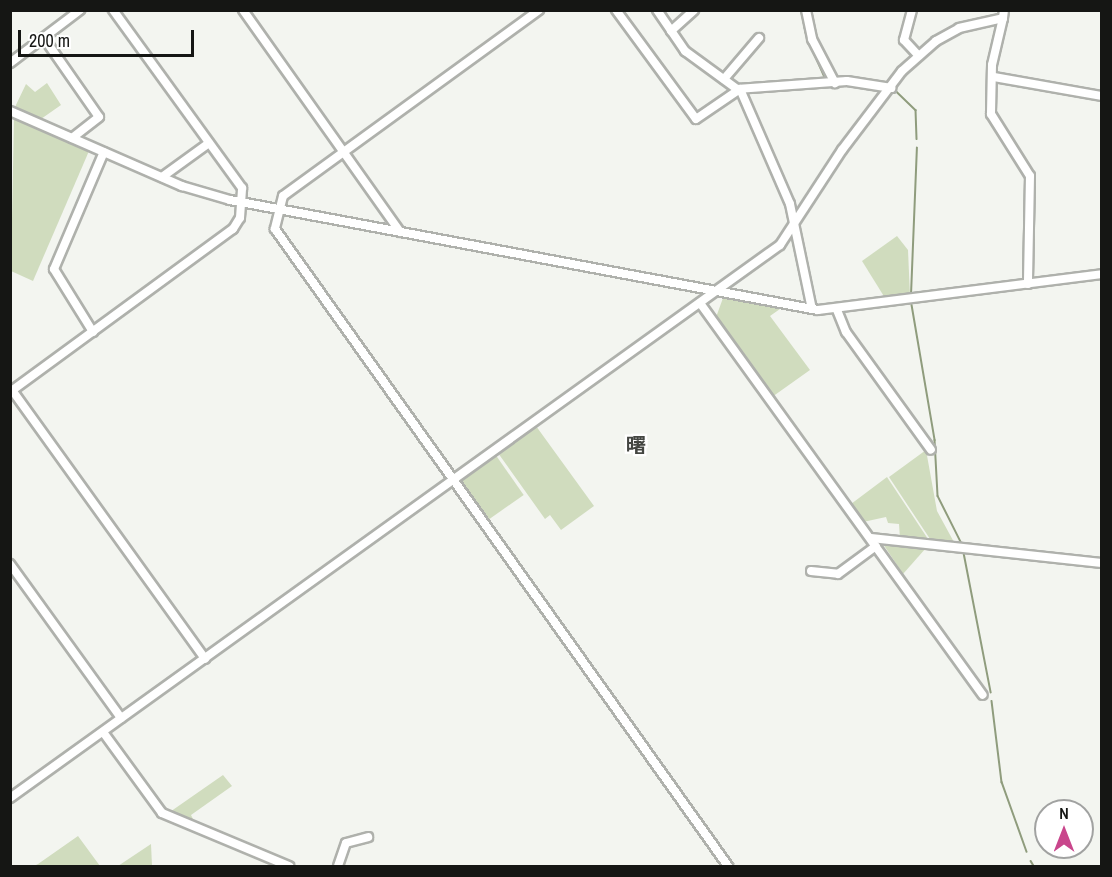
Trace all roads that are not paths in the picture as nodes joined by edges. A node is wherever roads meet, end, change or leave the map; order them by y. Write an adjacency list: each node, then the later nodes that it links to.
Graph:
1 (80, 10): 12 (street)
2 (113, 10): 24 (street)
3 (243, 10): 26 (street)
4 (539, 10): 26 (street)
5 (616, 10): 20 (street)
6 (657, 10): 11 (street)
7 (694, 10): 11 (street)
8 (806, 10): 18 (street)
9 (912, 10): 14 (street)
10 (1004, 14): 14 (street); 16 (street)
11 (671, 31): 17 (street)
12 (44, 38): 15 (street); 23 (street)
13 (759, 38): 17 (street)
14 (918, 55): 19 (street)
15 (10, 63)
16 (994, 76): 21 (street); 33 (street)
17 (724, 80): 20 (street)
18 (834, 82): 19 (street); 20 (street)
19 (891, 88): 30 (street)
20 (740, 89): 30 (street)
21 (1101, 96)
22 (10, 111): 23 (street)
23 (72, 138): 25 (street)
24 (209, 143): 27 (street); 28 (street)
25 (104, 152): 27 (street); 38 (street)
26 (345, 152): 29 (street); 31 (street)
27 (162, 177): 28 (street)
28 (244, 203): 29 (street); 38 (street)
29 (276, 210): 31 (street); 41 (street)
30 (795, 221): 34 (street); 36 (street)
31 (400, 232): 34 (street)
32 (1101, 274): 33 (street)
33 (1028, 284): 37 (street)
34 (717, 292): 35 (street); 36 (street)
35 (700, 303): 41 (street); 42 (street)
36 (812, 309): 37 (street)
37 (837, 310): 40 (street)
38 (93, 332): 39 (street)
39 (11, 391): 46 (street)
40 (931, 450)
41 (451, 482): 46 (street); 54 (street)
42 (873, 542): 43 (street); 45 (street); 47 (street)
43 (1101, 563)
44 (10, 564): 48 (street)
45 (811, 571)
46 (205, 659): 48 (street)
47 (983, 695)
48 (121, 718): 49 (street)
49 (103, 732): 50 (street); 52 (street)
50 (10, 798)
51 (368, 837): 53 (street)
52 (289, 867)
53 (338, 867)
54 (728, 867)

